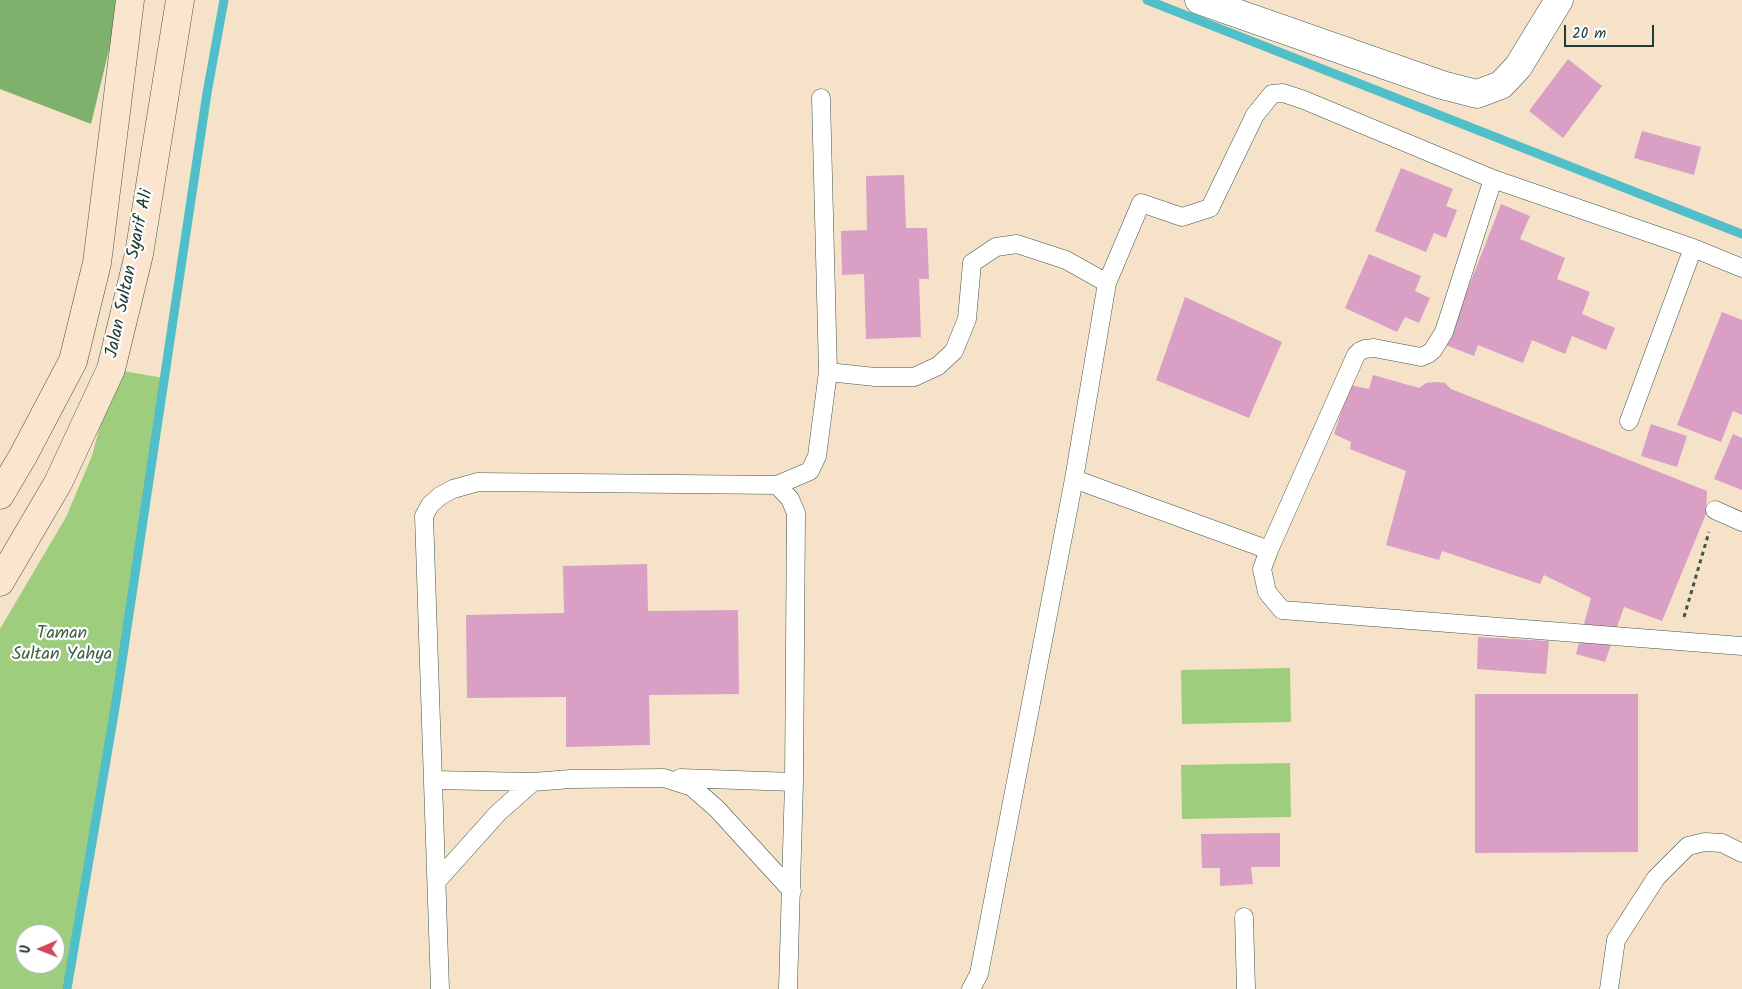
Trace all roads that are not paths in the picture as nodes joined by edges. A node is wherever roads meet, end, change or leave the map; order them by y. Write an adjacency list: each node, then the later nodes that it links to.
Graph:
1 (130, 0): 14 (street, Jalan Sultan Syarif Ali)
2 (180, 0): 18 (street, Jalan Sultan Syarif Ali)
3 (1199, 0): 4 (street)
4 (1558, 0)
5 (821, 98): 10 (lane)
6 (1493, 178): 7 (lane); 9 (lane); 17 (lane)
7 (1693, 248): 8 (lane); 11 (lane)
8 (1742, 268)
9 (1108, 283): 10 (lane); 12 (lane)
10 (828, 372): 13 (lane)
11 (1629, 421)
12 (1074, 479): 17 (lane); 28 (lane)
13 (777, 486): 21 (lane); 23 (lane)
14 (0, 496)
15 (1716, 510): 16 (lane)
16 (1742, 522)
17 (1269, 550): 19 (lane)
18 (0, 582)
19 (1742, 646)
20 (664, 778): 22 (lane); 23 (lane); 26 (lane)
21 (433, 780): 22 (lane); 25 (lane)
22 (533, 782): 25 (lane)
23 (794, 782): 26 (lane)
24 (1742, 853): 32 (lane)
25 (437, 881): 29 (lane)
26 (792, 891): 30 (lane)
27 (1244, 917): 31 (lane)
28 (977, 984)
29 (440, 989)
30 (788, 989)
31 (1246, 989)
32 (1609, 989)

